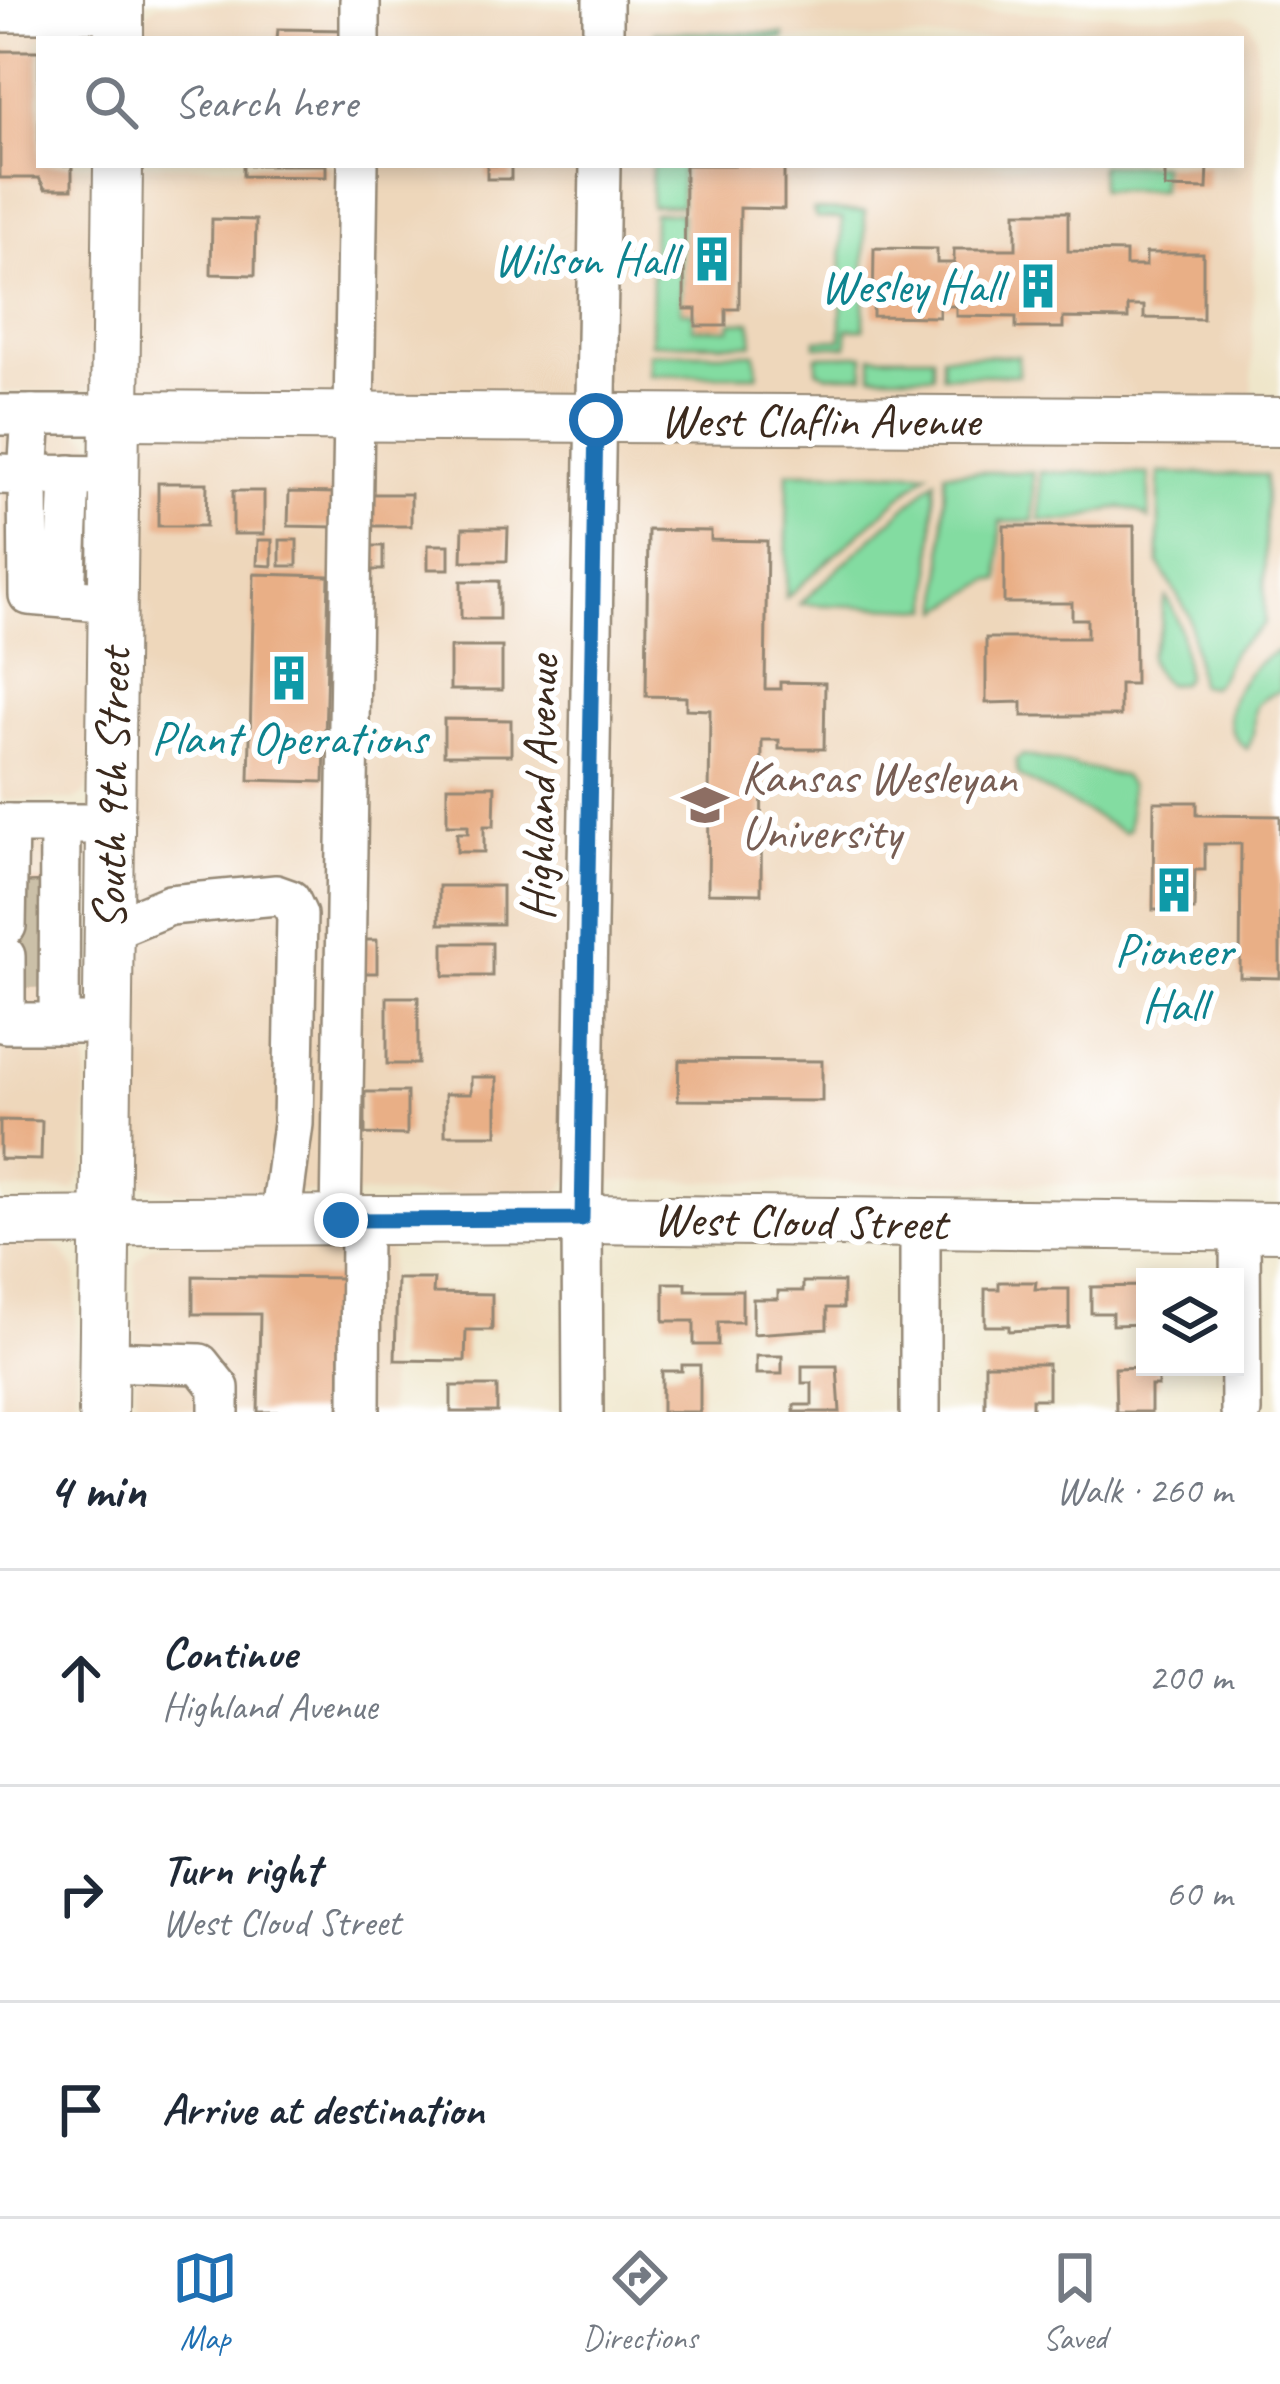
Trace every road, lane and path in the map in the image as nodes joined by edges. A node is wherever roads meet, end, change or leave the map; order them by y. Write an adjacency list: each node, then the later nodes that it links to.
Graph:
1 (360, 0): 5 (street)
2 (603, 0): 6 (street)
3 (0, 12): 4 (street)
4 (119, 17)
5 (360, 36)
6 (602, 36)
7 (118, 168): 11 (main road, South 9th Street)
8 (358, 168): 12 (street)
9 (600, 168): 13 (street, Highland Avenue)
10 (16, 415): 11 (street, West Claflin Avenue); 15 (street)
11 (116, 415): 12 (main road, West Claflin Avenue); 16 (main road, South 9th Street)
12 (354, 417): 13 (main road, West Claflin Avenue); 22 (street)
13 (596, 420): 14 (main road, West Claflin Avenue); 30 (street, Highland Avenue)
14 (1280, 422)
15 (14, 475): 16 (street); 17 (street)
16 (93, 475): 17 (street); 18 (main road, South 9th Street)
17 (65, 598): 18 (street)
18 (113, 602): 21 (main road, South 9th Street)
19 (4, 824): 20 (street); 24 (street)
20 (60, 824): 21 (street); 24 (street)
21 (110, 825): 25 (main road, South 9th Street)
22 (346, 869): 23 (street); 28 (street)
23 (290, 900): 25 (street); 29 (street)
24 (31, 925): 26 (street); 26 (street)
25 (109, 930): 27 (main road, South 9th Street)
26 (59, 1022): 27 (street)
27 (107, 1023): 33 (main road, South 9th Street)
28 (342, 1123): 29 (street); 32 (street)
29 (293, 1124): 31 (street)
30 (582, 1219): 32 (main road, West Cloud Street); 35 (main road, West Cloud Street); 41 (street, Highland Avenue)
31 (280, 1220): 32 (main road, West Cloud Street); 33 (main road, West Cloud Street)
32 (351, 1220): 40 (street)
33 (106, 1221): 34 (main road, West Cloud Street); 37 (main road, South 9th Street)
34 (0, 1222)
35 (920, 1223): 36 (main road, West Cloud Street); 42 (street)
36 (1260, 1227): 43 (street)
37 (103, 1361): 38 (main road, South 9th Street); 39 (street)
38 (103, 1412)
39 (219, 1412)
40 (360, 1412)
41 (583, 1412)
42 (920, 1412)
43 (1241, 1412)

